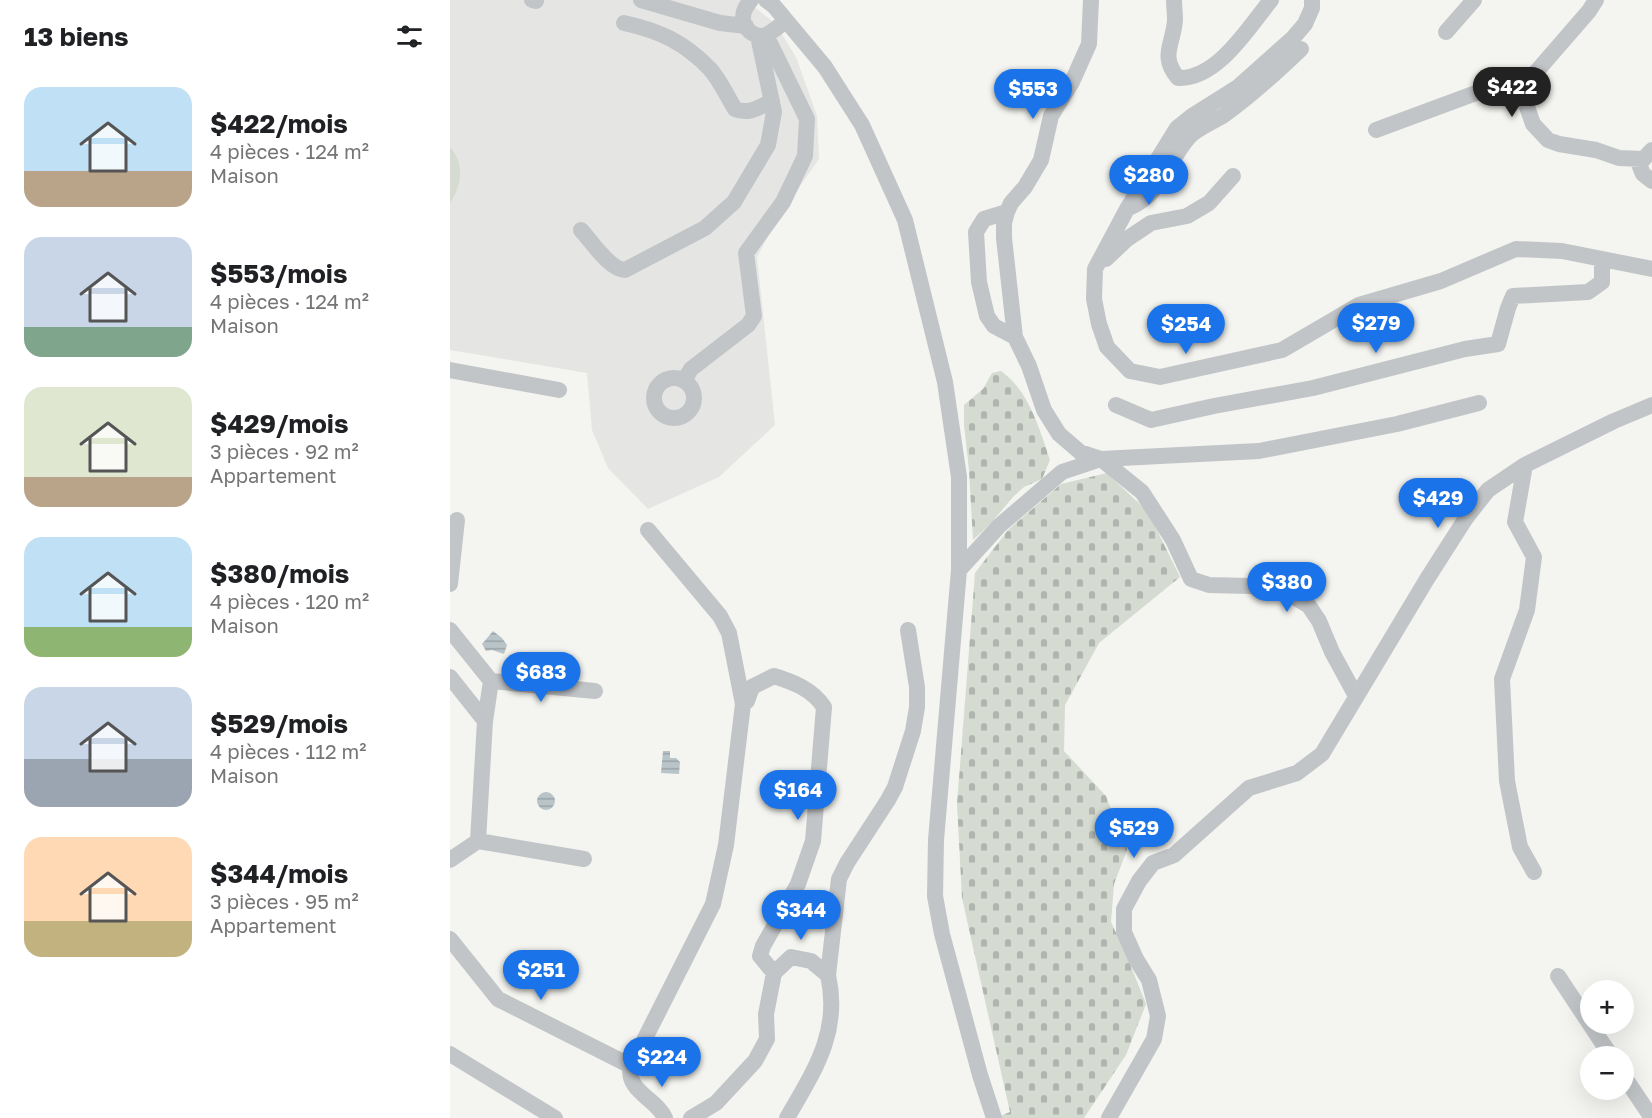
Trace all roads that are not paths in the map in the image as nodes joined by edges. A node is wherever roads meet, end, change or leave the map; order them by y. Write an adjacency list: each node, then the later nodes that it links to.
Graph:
1 (641, 0): 12 (street)
2 (751, 0): 12 (street)
3 (766, 0): 10 (street)
4 (1091, 0): 22 (street)
5 (1174, 0): 6 (street)
6 (1271, 0)
7 (1312, 0): 21 (street)
8 (1474, 0): 13 (street)
9 (1596, 0): 16 (street)
10 (786, 21): 12 (street); 40 (street)
11 (624, 23): 15 (street)
12 (756, 32): 15 (street); 31 (street)
13 (1446, 32)
14 (1301, 49): 21 (street)
15 (772, 101): 23 (street)
16 (1525, 101): 17 (street); 18 (street)
17 (1376, 130)
18 (1647, 155): 20 (street)
19 (1233, 176): 25 (street)
20 (1652, 181)
21 (1127, 209): 25 (street)
22 (1007, 212): 27 (street); 28 (street)
23 (581, 230)
24 (1602, 259): 25 (street); 26 (street); 34 (street)
25 (1095, 269)
26 (1652, 269)
27 (979, 282): 28 (street); 29 (street)
28 (1009, 284): 29 (street)
29 (1015, 337): 36 (street)
30 (450, 370): 32 (street)
31 (684, 381)
32 (559, 390)
33 (1479, 404): 36 (street)
34 (1116, 405)
35 (1651, 407): 37 (street)
36 (1101, 459): 40 (street); 47 (street)
37 (1525, 465): 47 (street); 53 (street)
38 (457, 520): 41 (street)
39 (648, 530): 48 (street)
40 (959, 570): 63 (street)
41 (450, 584)
42 (450, 630): 45 (street)
43 (908, 630): 56 (street)
44 (450, 677): 49 (street)
45 (491, 681): 46 (street); 49 (street)
46 (595, 691)
47 (1356, 696): 67 (street)
48 (743, 704): 55 (street); 60 (street)
49 (485, 721): 50 (street)
50 (478, 841): 51 (street); 52 (street)
51 (584, 859)
52 (450, 860)
53 (1534, 872)
54 (450, 939): 60 (street)
55 (774, 973): 56 (street); 65 (street)
56 (828, 975): 66 (street)
57 (1558, 976): 58 (street)
58 (1604, 1046)
59 (450, 1054): 64 (street)
60 (631, 1066): 62 (street)
61 (1634, 1091): 68 (street)
62 (665, 1117): 65 (street)
63 (990, 1117)
64 (555, 1118)
65 (690, 1118)
66 (787, 1118)
67 (1109, 1118)
68 (1652, 1118)

